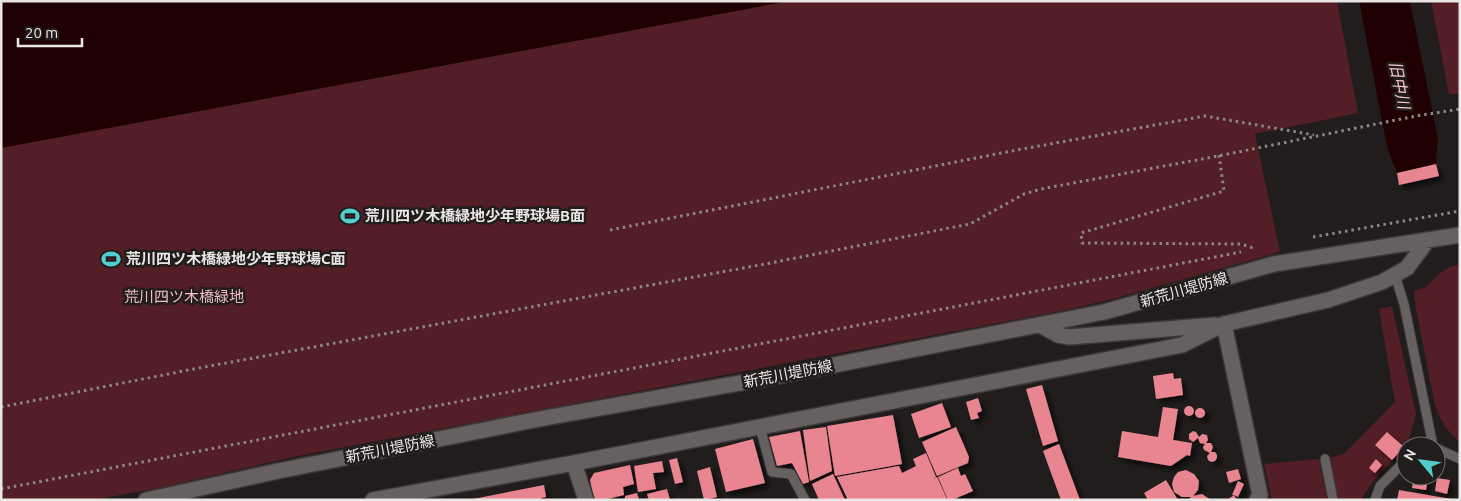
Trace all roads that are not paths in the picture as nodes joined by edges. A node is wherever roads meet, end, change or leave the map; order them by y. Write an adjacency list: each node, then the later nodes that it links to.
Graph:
1 (1460, 235): 2 (main road, 新荒川堤防線)
2 (1427, 241): 3 (main road); 5 (main road, 新荒川堤防線)
3 (1395, 275): 4 (main road); 7 (lane)
4 (1224, 324): 5 (main road); 6 (main road); 17 (main road)
5 (1040, 325): 13 (main road, 新荒川堤防線)
6 (760, 427): 11 (main road); 16 (lane)
7 (1432, 436)
8 (1446, 453): 10 (lane)
9 (1324, 459): 18 (lane)
10 (1460, 459)
11 (574, 463): 14 (main road); 15 (main road)
12 (1396, 470): 19 (lane)
13 (146, 500)
14 (373, 500)
15 (586, 500)
16 (805, 500)
17 (1257, 500)
18 (1333, 500)
19 (1375, 500)

